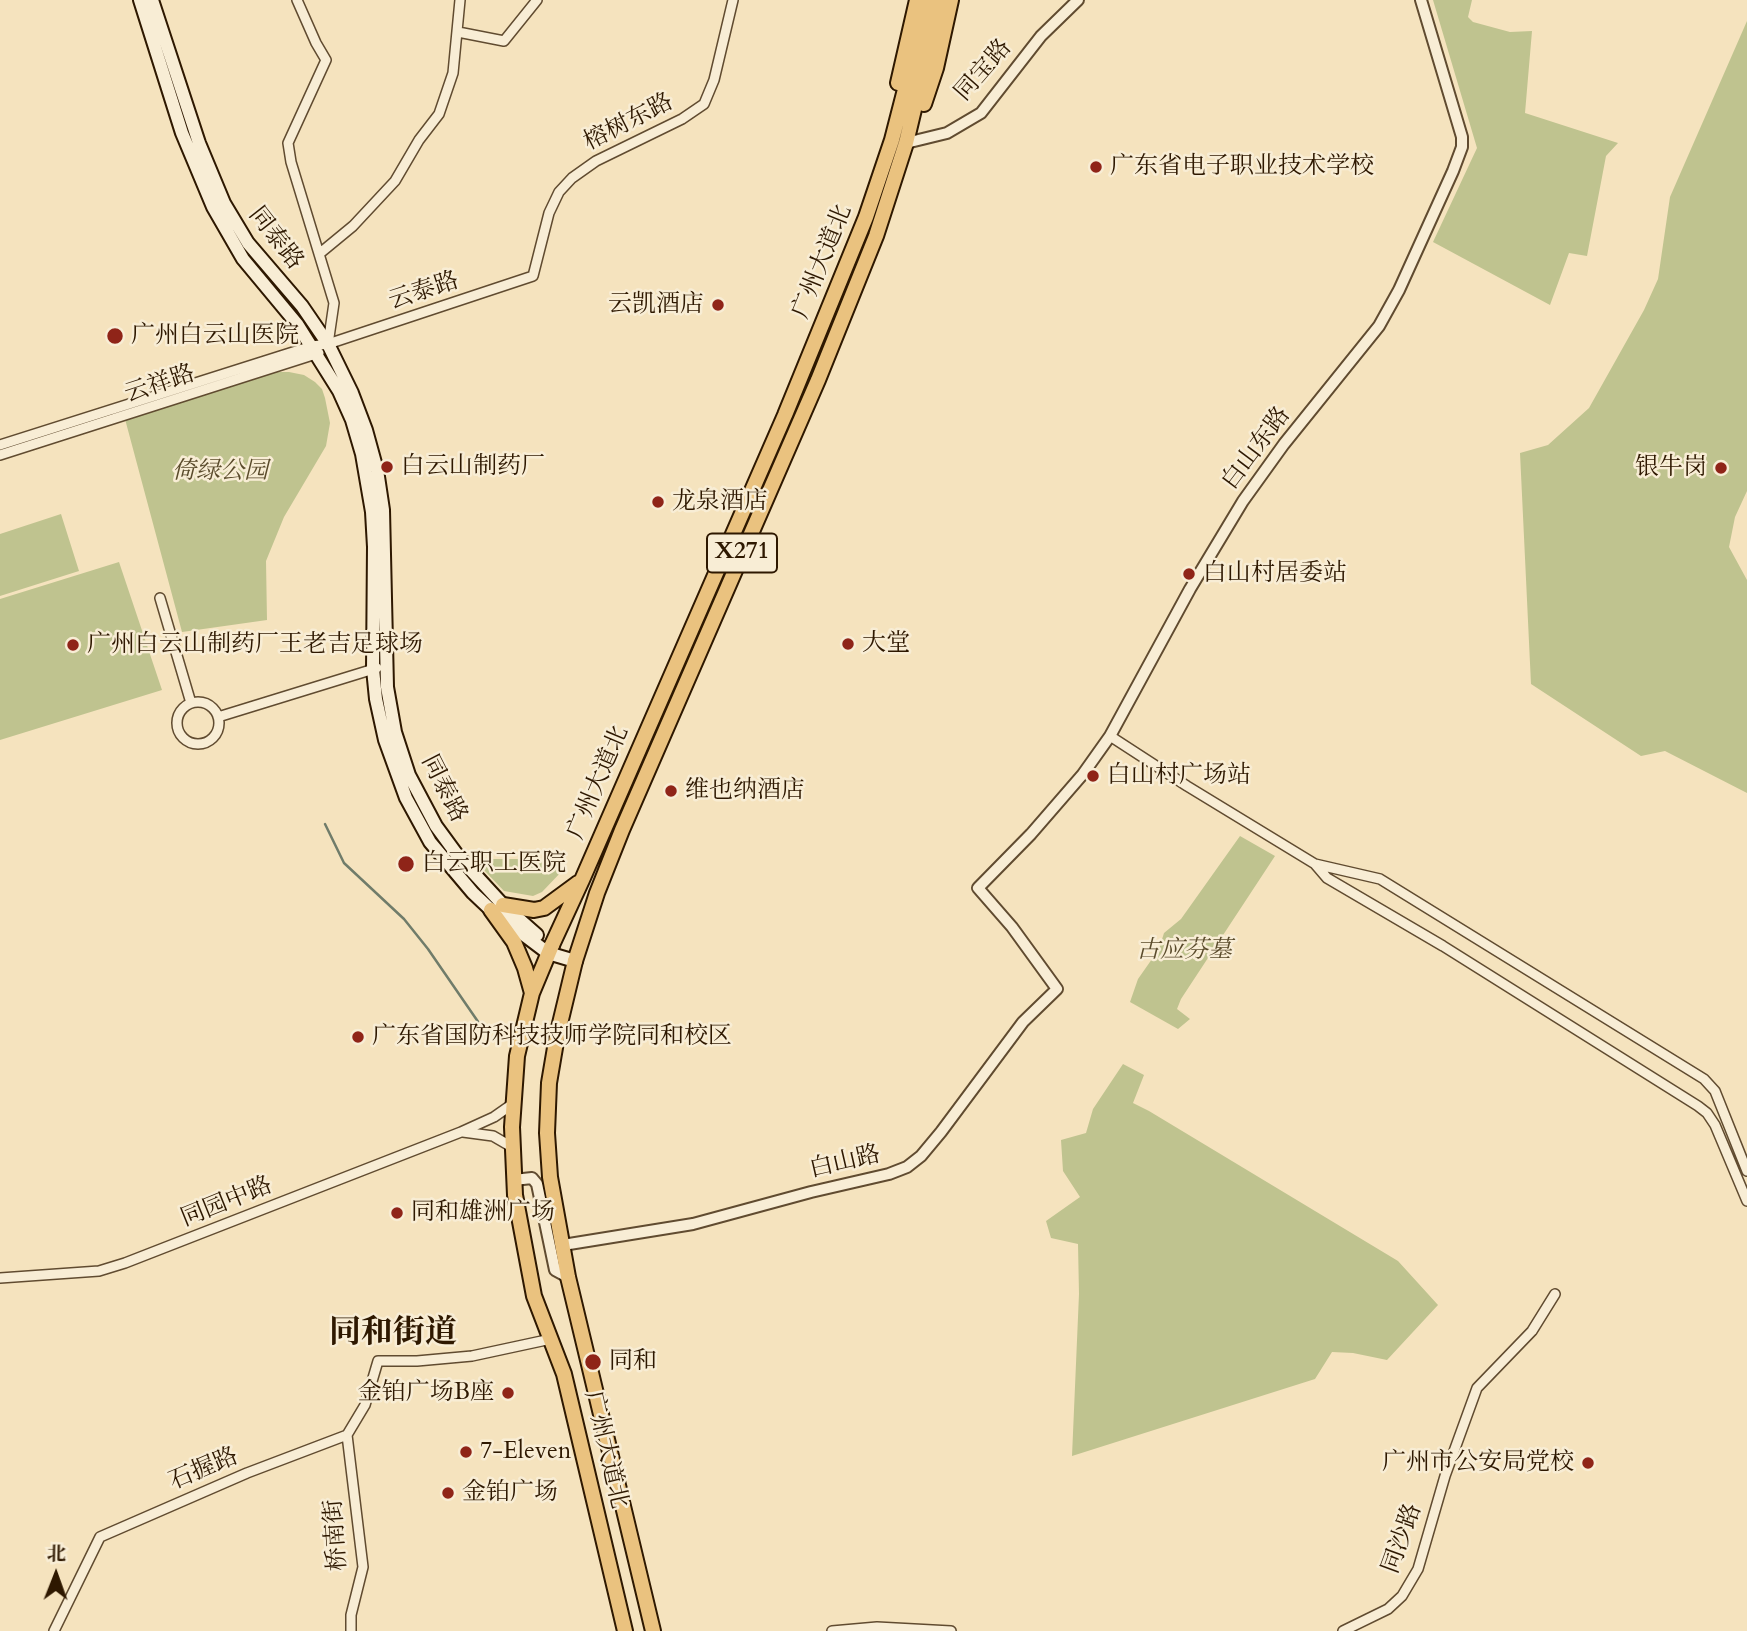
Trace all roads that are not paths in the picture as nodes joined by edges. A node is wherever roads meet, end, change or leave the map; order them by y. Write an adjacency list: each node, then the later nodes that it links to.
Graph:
1 (140, 0): 19 (main road, 同泰路)
2 (152, 0): 18 (main road, 同泰路)
3 (297, 0): 16 (street)
4 (460, 0): 13 (street)
5 (537, 0): 13 (street)
6 (733, 0): 17 (street, 榕树东路)
7 (917, 0): 15 (main road, X271)
8 (928, 0): 14 (main road)
9 (940, 0): 14 (main road)
10 (951, 0): 15 (main road, X271)
11 (1078, 0): 15 (street, 同宝路)
12 (1421, 0): 26 (street, 白山东路)
13 (458, 32): 16 (street)
14 (909, 103): 15 (main road)
15 (899, 142): 27 (main road, 广州大道北 / X271); 28 (main road, 广州大道北 / X271)
16 (319, 254): 18 (street)
17 (533, 276): 18 (street, 云泰路)
18 (328, 344): 19 (street, 云泰路); 23 (main road, 同泰路)
19 (314, 350): 20 (street, 云祥路); 21 (street, 云祥路); 23 (main road, 同泰路)
20 (0, 445)
21 (0, 455)
22 (160, 598): 24 (street)
23 (379, 667): 25 (street); 31 (main road, 同泰路)
24 (191, 703): 25 (street); 25 (street)
25 (218, 717)
26 (1110, 736): 29 (street); 34 (street, 白山东路)
27 (627, 777): 28 (main road); 30 (main road, 广州大道北 / X271)
28 (642, 783): 33 (main road, 广州大道北 / X271)
29 (1315, 864): 39 (street); 41 (street)
30 (582, 880): 31 (main road); 32 (main road, 广州大道北 / X271)
31 (497, 907): 32 (main road, 同泰路); 35 (main road)
32 (550, 949): 33 (main road, 同泰路); 35 (main road, 广州大道北 / X271)
33 (575, 961): 42 (main road, 广州大道北)
34 (1057, 989): 42 (street, 白山路)
35 (532, 993): 36 (main road, 广州大道北)
36 (514, 1103): 37 (street, 同园中路); 38 (main road, 广州大道北)
37 (461, 1132): 38 (street); 44 (street, 同园中路)
38 (512, 1147): 40 (main road, 广州大道北)
39 (1747, 1171)
40 (514, 1180): 43 (street); 46 (main road, 广州大道北)
41 (1747, 1201)
42 (563, 1245): 43 (main road, 广州大道北)
43 (568, 1277): 51 (main road, 广州大道北)
44 (0, 1278)
45 (1555, 1294): 54 (street, 同沙路)
46 (551, 1339): 47 (street); 50 (main road, 广州大道北)
47 (347, 1435): 48 (street, 石握路); 49 (street, 桥南街)
48 (54, 1631)
49 (351, 1631)
50 (625, 1631)
51 (653, 1631)
52 (832, 1631): 53 (street)
53 (951, 1631)
54 (1343, 1631)

